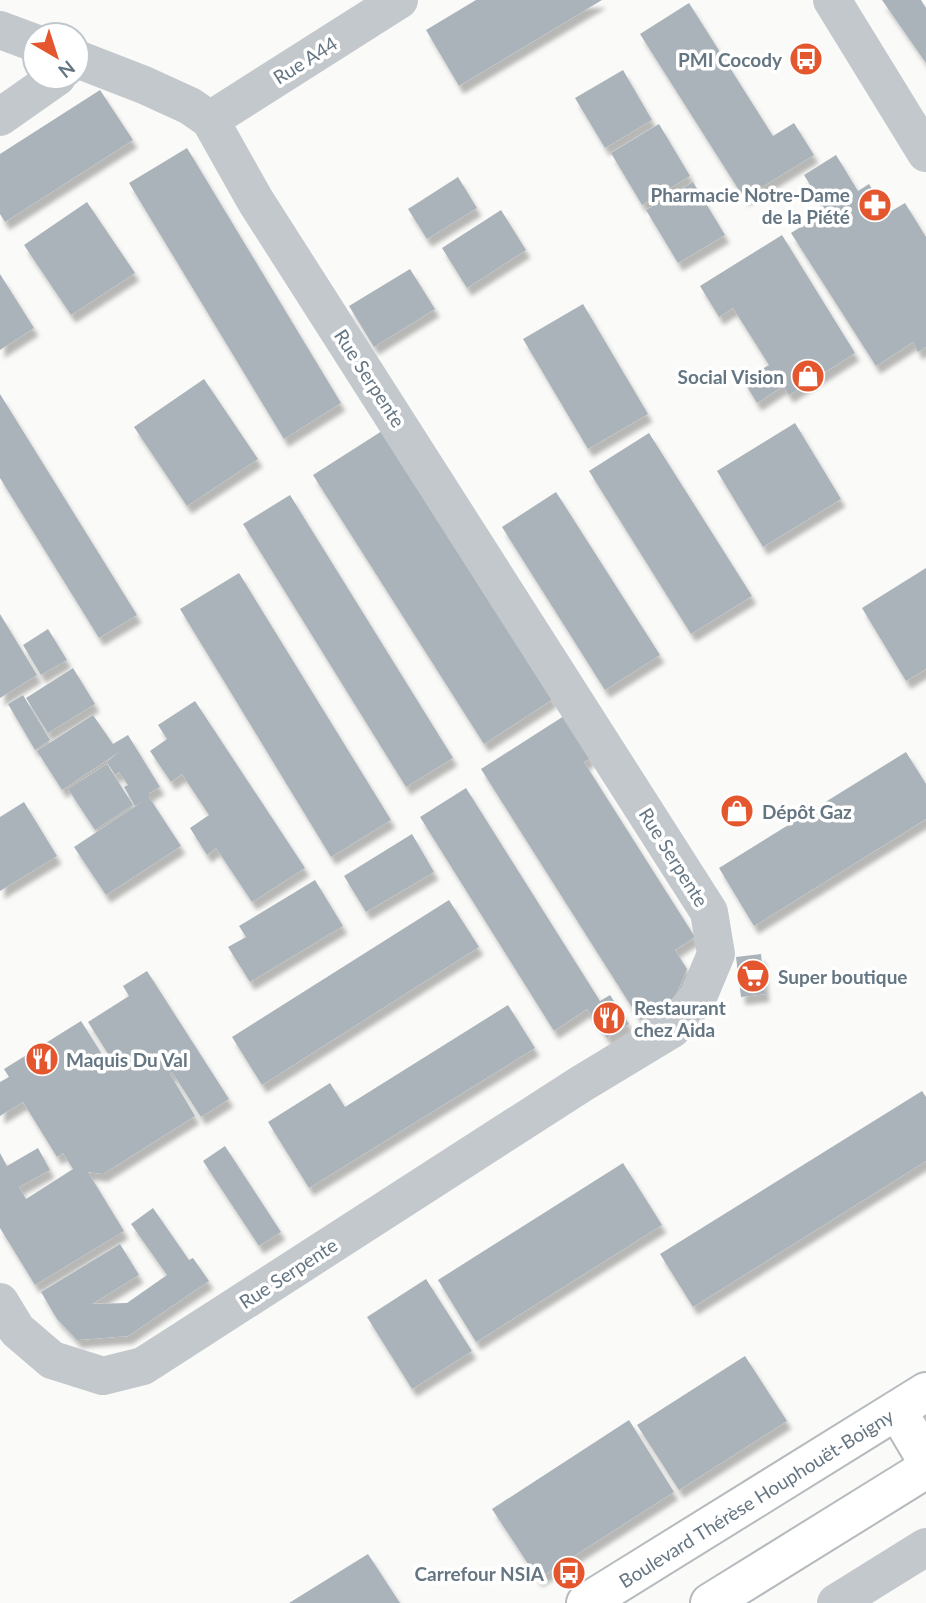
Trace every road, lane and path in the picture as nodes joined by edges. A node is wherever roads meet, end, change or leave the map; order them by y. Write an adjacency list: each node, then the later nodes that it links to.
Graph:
1 (400, 0): 8 (street, Rue A44)
2 (832, 0): 9 (street)
3 (0, 30): 4 (street)
4 (21, 38)
5 (91, 70): 8 (street)
6 (36, 91): 7 (street)
7 (0, 117)
8 (210, 120): 10 (street, Rue Serpente)
9 (926, 153)
10 (0, 1302)
11 (911, 1401): 12 (main road); 15 (main road, Boulevard Thérèse Houphouët-Boigny)
12 (926, 1459)
13 (926, 1469): 16 (main road)
14 (926, 1547): 17 (street)
15 (586, 1603)
16 (710, 1603)
17 (836, 1603)

